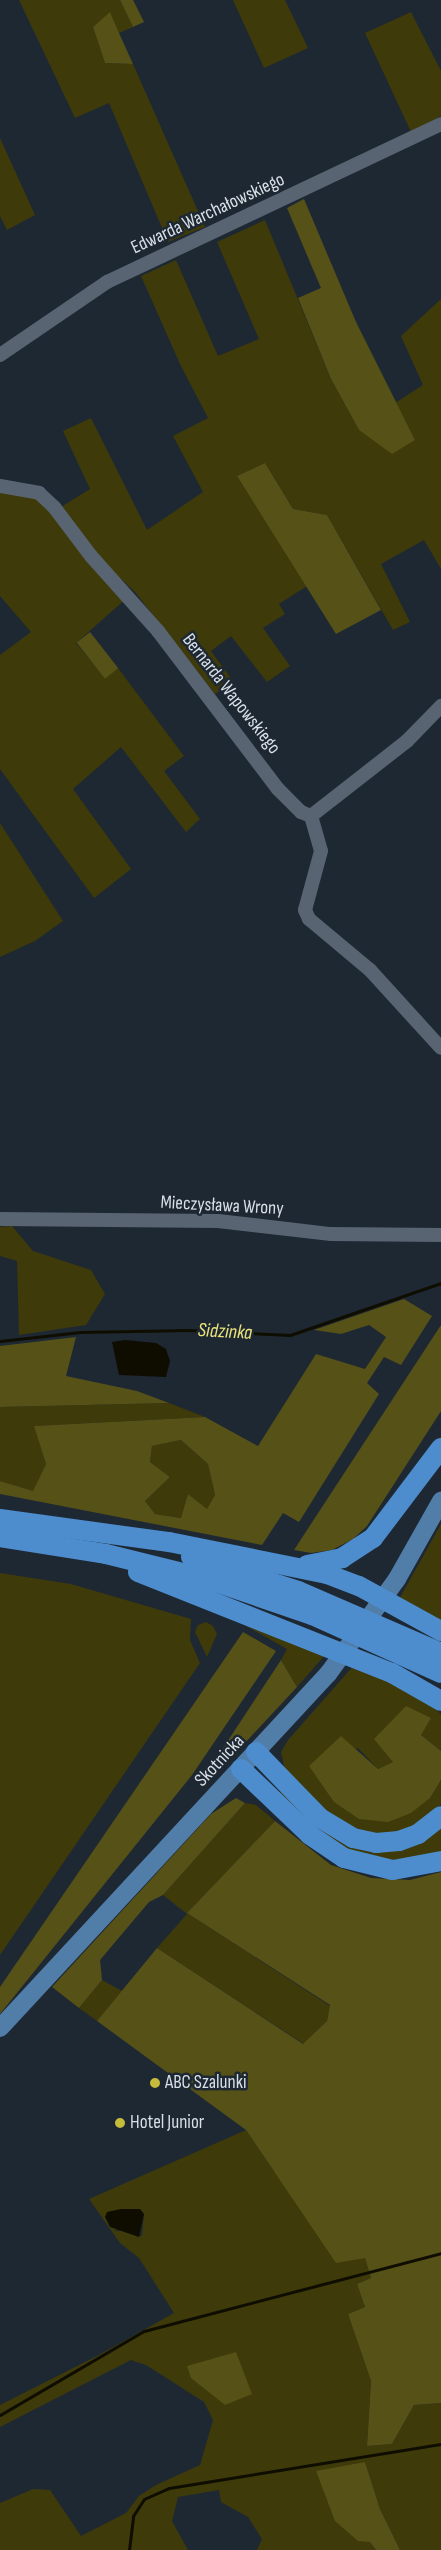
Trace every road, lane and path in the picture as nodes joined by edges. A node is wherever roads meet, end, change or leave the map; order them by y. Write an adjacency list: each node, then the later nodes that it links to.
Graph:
1 (441, 124): 2 (street, Edwarda Warchałowskiego)
2 (0, 355)
3 (0, 486): 5 (street, Bernarda Wapowskiego)
4 (441, 706): 5 (street)
5 (311, 816): 6 (street)
6 (441, 1048)
7 (0, 1219): 8 (street, Mieczysława Wrony)
8 (441, 1235)
9 (441, 1448): 15 (highway)
10 (441, 1501): 20 (main road, Skotnicka)
11 (0, 1519): 12 (highway)
12 (65, 1529): 15 (highway); 17 (highway)
13 (0, 1537): 14 (highway)
14 (73, 1547): 18 (highway); 19 (highway)
15 (295, 1567): 16 (highway)
16 (441, 1631)
17 (441, 1653)
18 (441, 1673)
19 (441, 1701)
20 (256, 1752): 21 (main road, Skotnicka); 22 (highway)
21 (241, 1770): 23 (highway); 24 (main road, Skotnicka)
22 (441, 1816)
23 (441, 1860)
24 (0, 2028)

